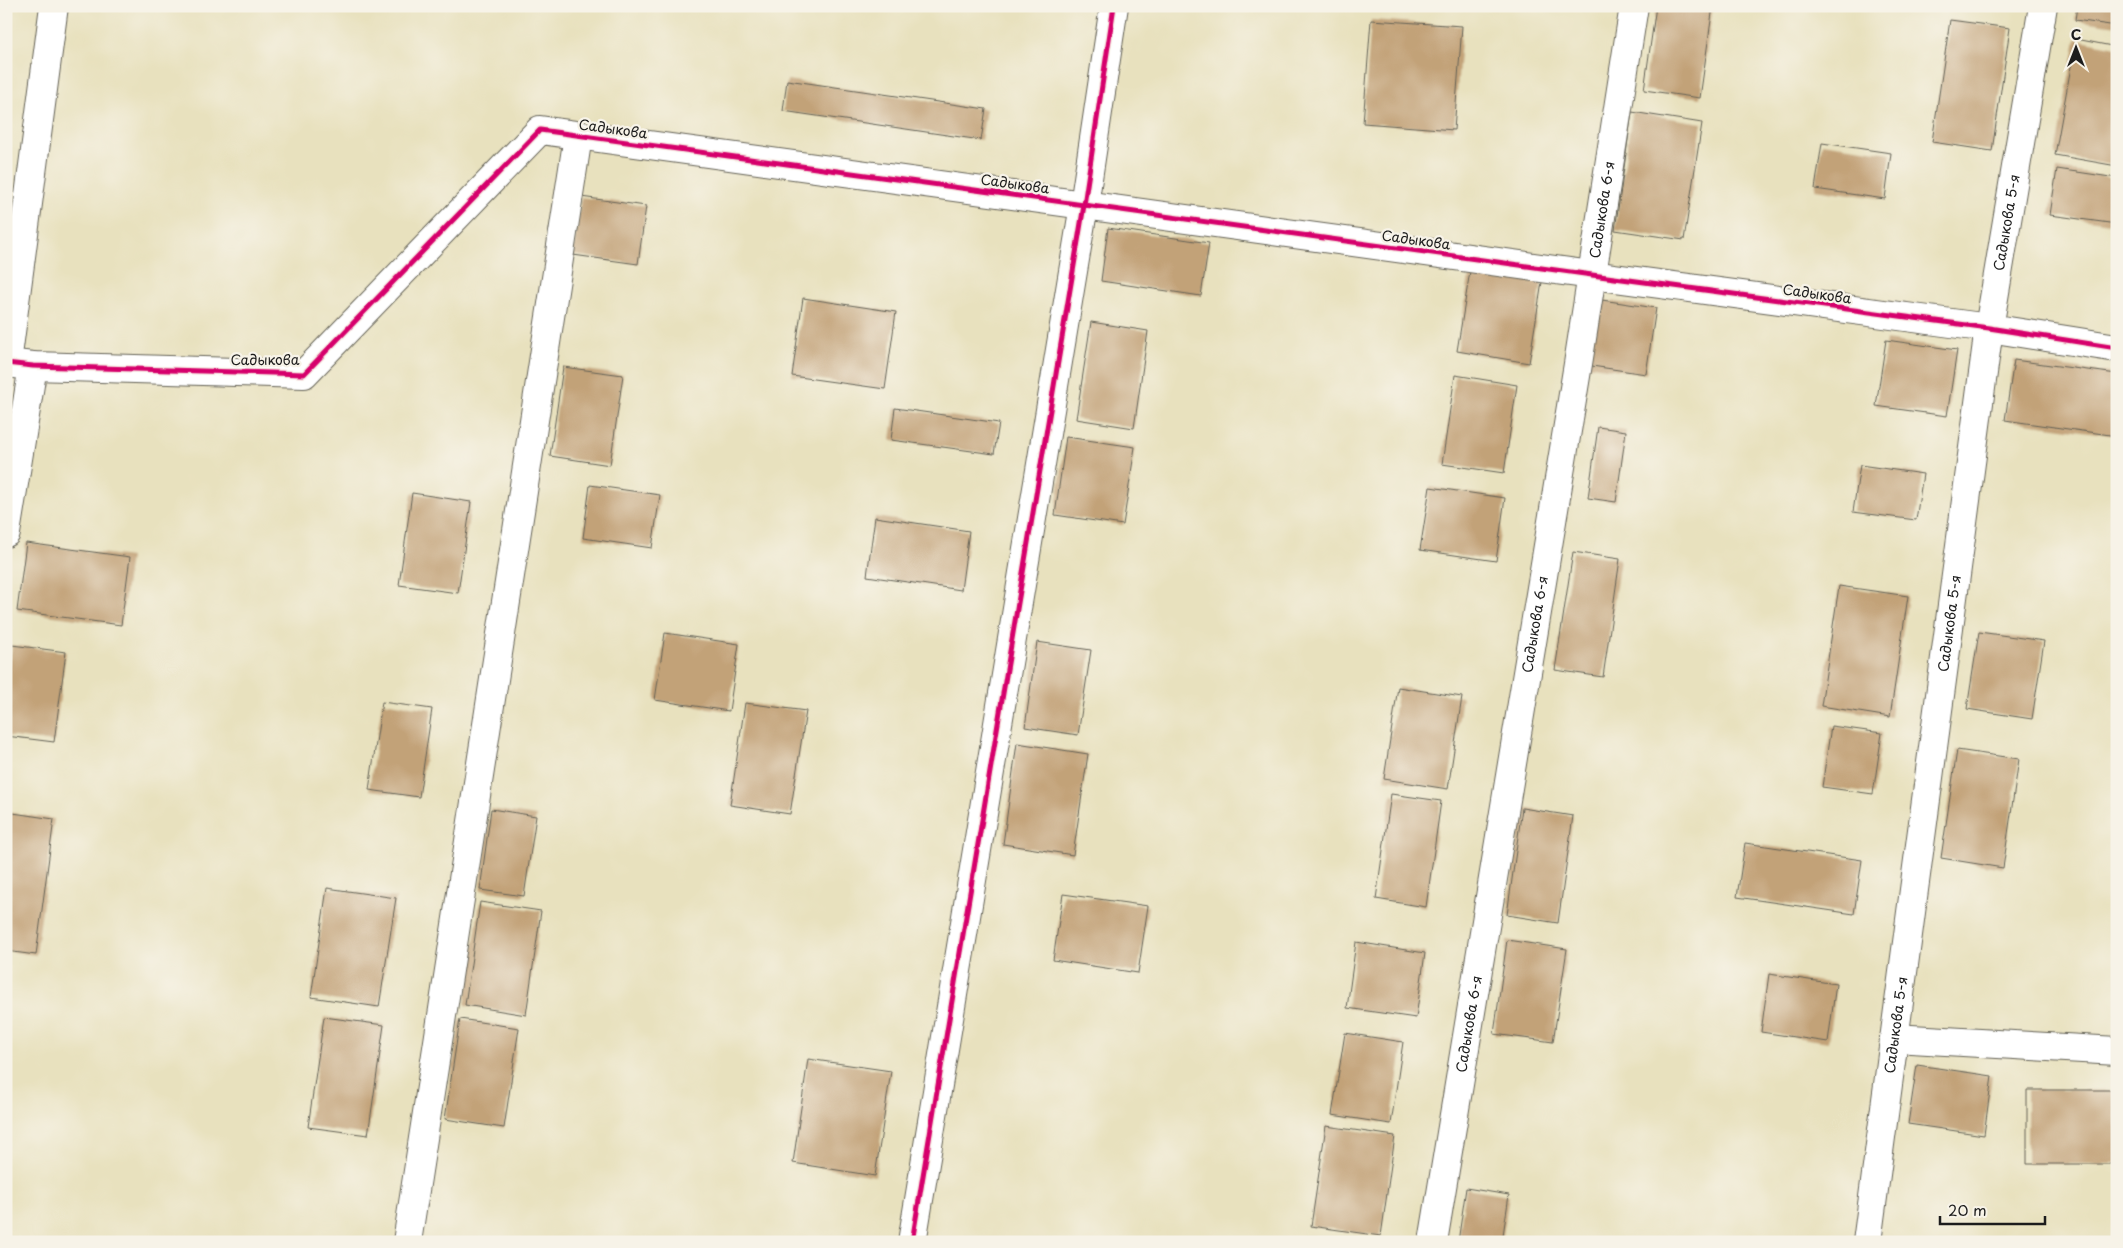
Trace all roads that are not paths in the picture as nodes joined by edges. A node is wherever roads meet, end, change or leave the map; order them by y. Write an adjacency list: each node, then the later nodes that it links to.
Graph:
1 (54, 6): 10 (street)
2 (1114, 6): 6 (street)
3 (1634, 6): 7 (street, Садыкова 6-я)
4 (2042, 6): 8 (street, Садыкова 5-я)
5 (578, 136): 6 (street, Садыкова); 10 (street, Садыкова); 14 (street)
6 (1084, 205): 7 (street, Садыкова); 15 (street)
7 (1592, 275): 8 (street, Садыкова); 16 (street, Садыкова 6-я)
8 (1988, 328): 9 (street, Садыкова); 12 (street, Садыкова 5-я)
9 (2117, 348)
10 (15, 364): 11 (street)
11 (6, 533)
12 (1894, 1038): 13 (street); 17 (street, Садыкова 5-я)
13 (2117, 1051)
14 (407, 1242)
15 (912, 1242)
16 (1433, 1242)
17 (1867, 1242)

